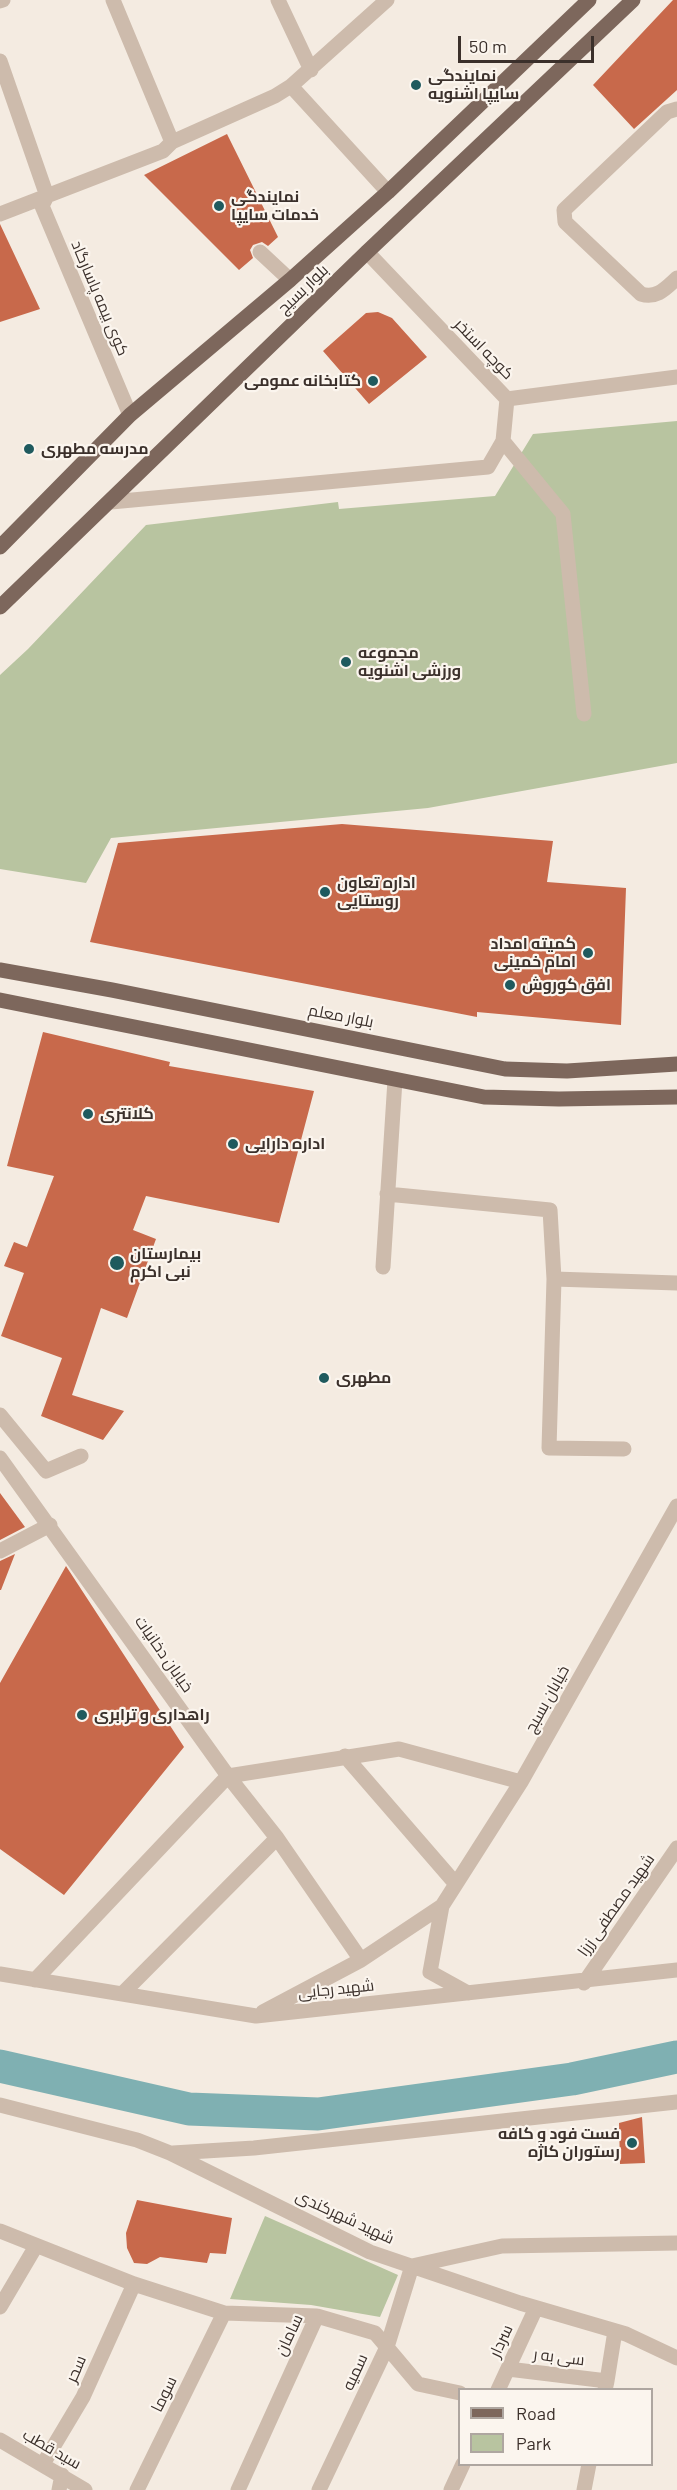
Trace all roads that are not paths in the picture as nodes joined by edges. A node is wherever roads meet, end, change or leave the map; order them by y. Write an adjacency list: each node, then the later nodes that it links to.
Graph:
1 (113, 0): 10 (street)
2 (278, 0): 7 (street)
3 (387, 0): 7 (street)
4 (589, 0): 11 (main road, بلوار بسیج)
5 (633, 0): 15 (main road, بلوار بسیج)
6 (0, 62): 12 (street, کوی بیمه پاسارگاد)
7 (311, 70): 8 (street)
8 (291, 86): 10 (street); 11 (street)
9 (677, 109): 16 (street)
10 (172, 142): 12 (street)
11 (388, 192): 17 (main road, بلوار بسیج)
12 (46, 196): 13 (street); 20 (street, کوی بیمه پاسارگاد)
13 (0, 214)
14 (260, 252): 17 (street)
15 (367, 252): 19 (street, کوچه استخر); 22 (main road, بلوار بسیج)
16 (677, 278)
17 (290, 280): 20 (main road, بلوار بسیج)
18 (677, 377): 19 (street, کوچه استخر)
19 (507, 399): 21 (street)
20 (130, 415): 23 (main road, بلوار بسیج)
21 (504, 441): 22 (street); 25 (street)
22 (111, 502): 24 (main road, بلوار بسیج)
23 (0, 547)
24 (0, 607)
25 (584, 714)
26 (0, 970): 28 (main road, بلوار معلم)
27 (0, 1000): 29 (main road)
28 (677, 1064)
29 (395, 1080): 30 (main road); 31 (street)
30 (677, 1097)
31 (387, 1194): 32 (street); 33 (street)
32 (383, 1267)
33 (554, 1279): 34 (street); 36 (street)
34 (677, 1283)
35 (0, 1415): 37 (street)
36 (624, 1449)
37 (81, 1456)
38 (0, 1458): 40 (street, خیابان دخانیات)
39 (677, 1506): 44 (street, خیابان بسبچ)
40 (50, 1525): 41 (street); 43 (street, خیابان دخانیات)
41 (0, 1551)
42 (345, 1756): 43 (street); 44 (street); 47 (street)
43 (228, 1776): 45 (street, خیابان دخانیات); 52 (street)
44 (521, 1782): 47 (street, خیابان بسبچ)
45 (277, 1838): 49 (street, خیابان دخانیات); 55 (street)
46 (677, 1848): 53 (street, شهید مصطفی زرزا)
47 (455, 1883): 48 (street, خیابان بسبچ)
48 (442, 1906): 49 (street); 54 (street)
49 (361, 1960): 56 (street)
50 (677, 1970): 53 (street, شهید رجایی)
51 (0, 1974): 52 (street, شهید رجایی)
52 (35, 1980): 55 (street, شهید رجایی)
53 (584, 1983): 54 (street, شهید رجایی)
54 (468, 1993): 56 (street, شهید رجایی)
55 (122, 1994): 56 (street, شهید رجایی)
56 (256, 2016)
57 (677, 2102): 59 (street)
58 (0, 2105): 59 (street, شهید شهرکندی)
59 (170, 2153): 63 (street, شهید شهرکندی)
60 (0, 2232): 62 (street)
61 (677, 2243): 63 (street)
62 (36, 2246): 64 (street); 65 (street)
63 (412, 2266): 66 (street, شهید شهرکندی); 70 (street, سمیه)
64 (134, 2284): 67 (street); 77 (street, سحر)
65 (0, 2307)
66 (536, 2308): 69 (street, شهید شهرکندی); 72 (street, سردار)
67 (224, 2313): 68 (street); 82 (street, سوما)
68 (317, 2316): 70 (street, سامان); 83 (street, سامان)
69 (615, 2331): 71 (street, شهید شهرکندی); 73 (street, سی به ر)
70 (387, 2347): 75 (street, سامان); 84 (street, سمیه)
71 (677, 2358)
72 (508, 2369): 73 (street, سی به ر); 74 (street, سردار)
73 (606, 2385)
74 (499, 2388)
75 (458, 2393)
76 (0, 2440): 77 (street, سید قطب)
77 (43, 2464): 80 (street, سید قطب)
78 (462, 2466): 85 (street)
79 (589, 2466): 86 (street)
80 (60, 2483): 81 (street, سید قطب)
81 (85, 2490)
82 (137, 2490)
83 (238, 2490)
84 (319, 2490)
85 (451, 2490)
86 (584, 2490)

